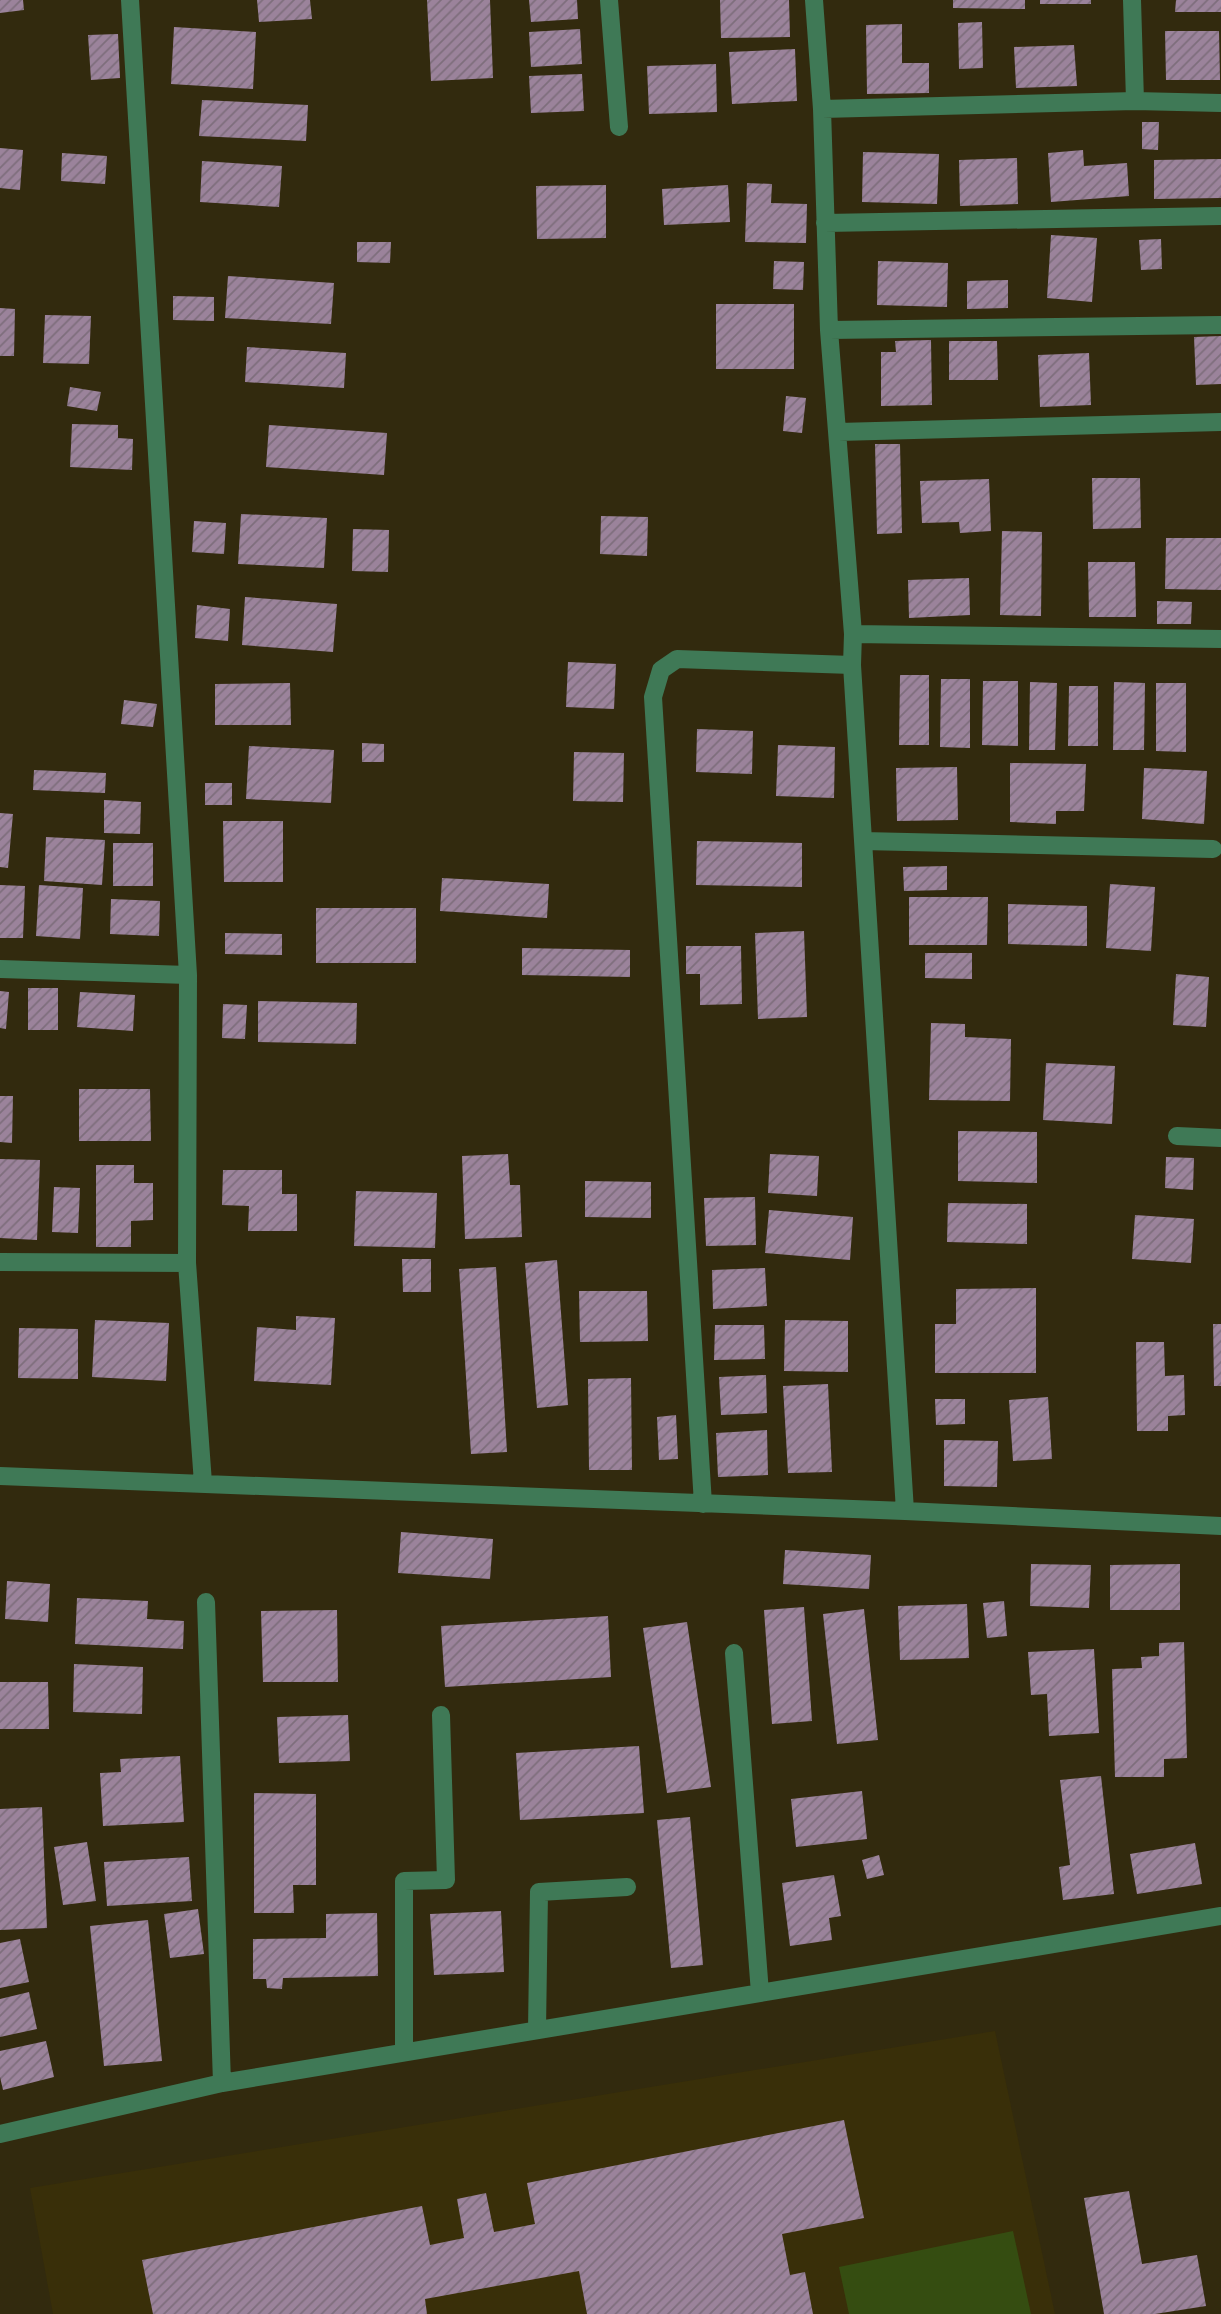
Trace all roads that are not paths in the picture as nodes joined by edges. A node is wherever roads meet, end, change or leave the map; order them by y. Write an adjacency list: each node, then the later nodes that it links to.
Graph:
1 (130, 0): 21 (street)
2 (609, 0): 8 (street)
3 (814, 0): 7 (street)
4 (1132, 0): 5 (street)
5 (1135, 101): 6 (street); 7 (street)
6 (1221, 103)
7 (822, 109): 10 (street)
8 (619, 127)
9 (1221, 216): 10 (street)
10 (825, 223): 12 (street)
11 (1221, 325): 12 (street)
12 (828, 330): 14 (street)
13 (1221, 422): 14 (street)
14 (838, 432): 15 (street)
15 (853, 634): 16 (street); 17 (street)
16 (1221, 639)
17 (852, 665): 18 (street); 28 (street)
18 (863, 841): 19 (street); 29 (street)
19 (1213, 849)
20 (0, 969): 21 (street)
21 (188, 975): 25 (street)
22 (1177, 1136): 23 (street)
23 (1221, 1138)
24 (0, 1262): 25 (street)
25 (187, 1263): 27 (street)
26 (0, 1476): 27 (street)
27 (203, 1483): 28 (street)
28 (703, 1504): 29 (street)
29 (905, 1511): 30 (street)
30 (1221, 1526)
31 (206, 1602): 39 (street)
32 (733, 1653): 36 (street)
33 (441, 1715): 38 (street)
34 (627, 1887): 37 (street)
35 (1221, 1916): 36 (street)
36 (760, 1993): 37 (street)
37 (537, 2030): 38 (street)
38 (404, 2052): 39 (street)
39 (222, 2083): 40 (street)
40 (0, 2134)

